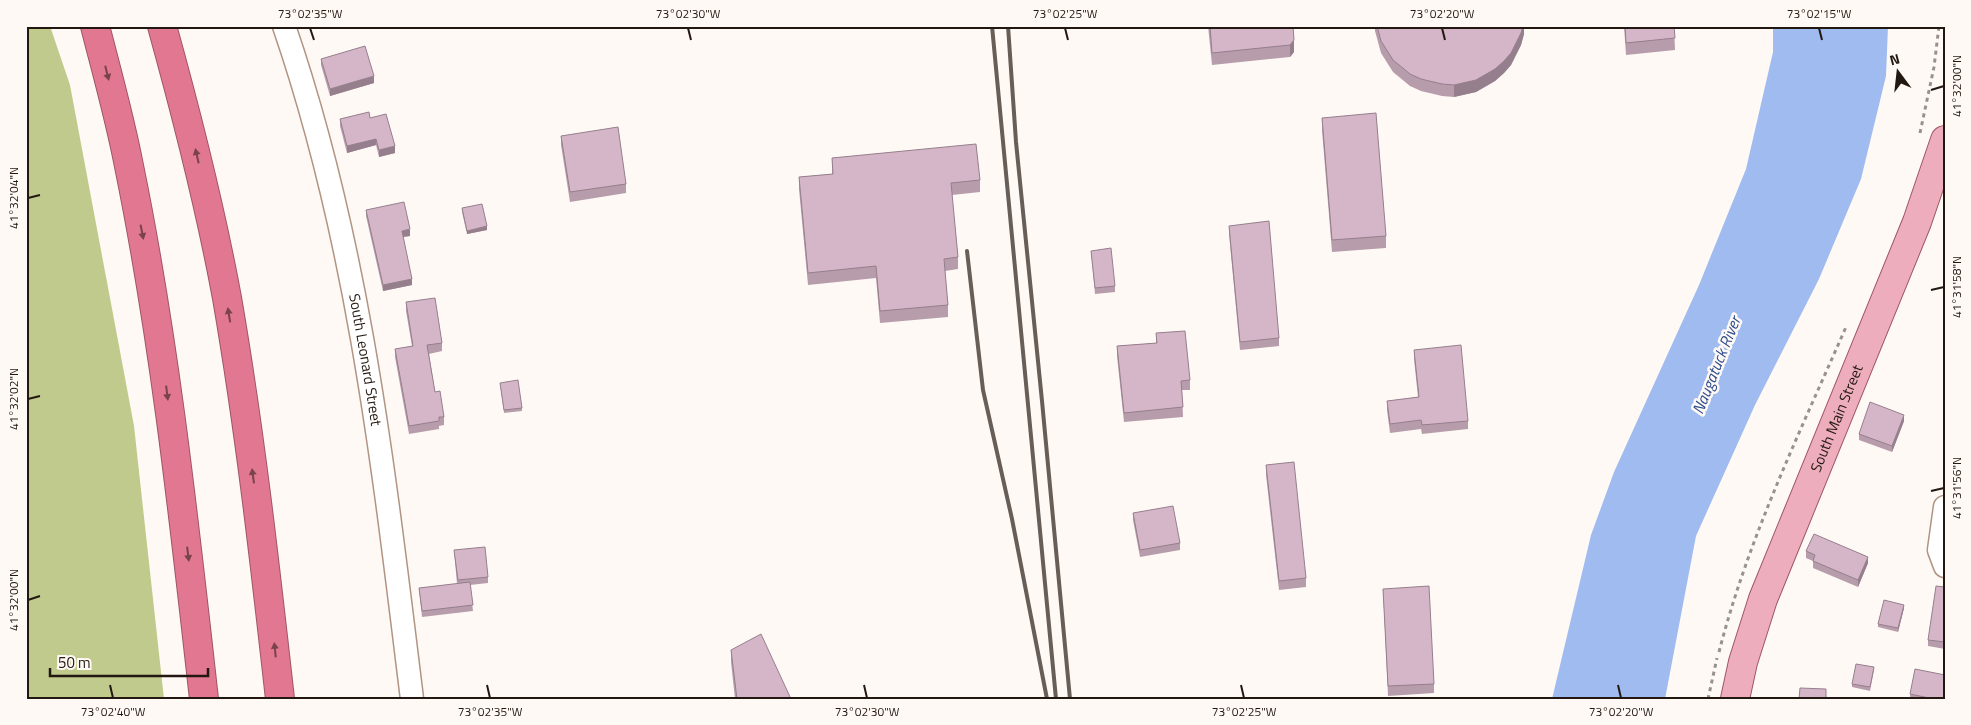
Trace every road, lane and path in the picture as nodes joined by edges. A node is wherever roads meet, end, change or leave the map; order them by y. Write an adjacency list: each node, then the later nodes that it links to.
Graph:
1 (95, 26): 9 (highway, one-way to 9)
2 (162, 26): 10 (highway, one-way to 2)
3 (284, 26): 11 (street, South Leonard Street)
4 (1939, 26): 5 (path)
5 (1932, 138): 13 (main road, South Main Street)
6 (1849, 319): 12 (path)
7 (1945, 507): 8 (street)
8 (1944, 566)
9 (204, 699)
10 (280, 699)
11 (412, 699)
12 (1708, 699)
13 (1735, 699)

